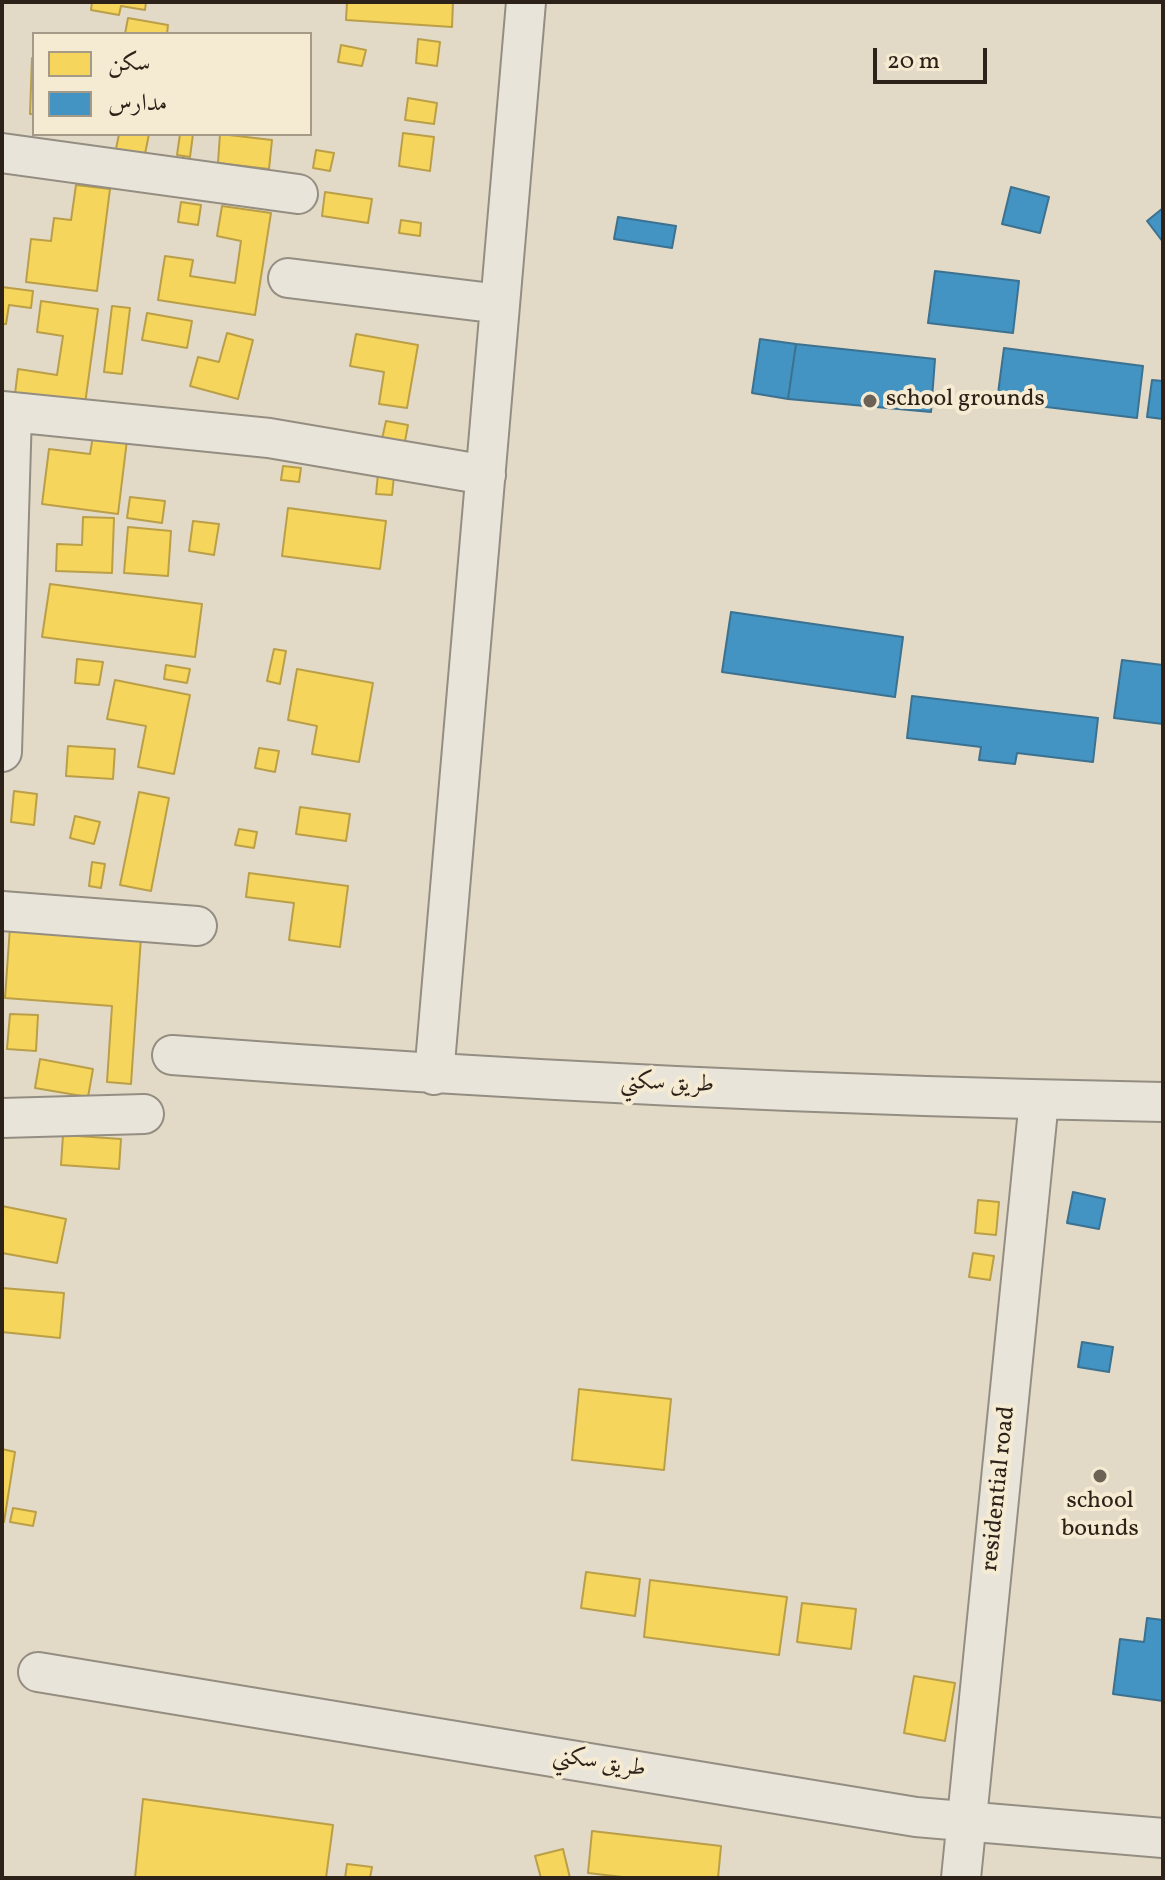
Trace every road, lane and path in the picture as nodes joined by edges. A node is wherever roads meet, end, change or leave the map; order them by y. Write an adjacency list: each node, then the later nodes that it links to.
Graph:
1 (526, 2): 5 (street)
2 (2, 153): 3 (street)
3 (298, 194)
4 (288, 278): 5 (street)
5 (500, 304): 7 (street)
6 (7, 412): 7 (street); 8 (street)
7 (486, 475): 12 (street)
8 (2, 752)
9 (2, 911): 10 (street)
10 (197, 926)
11 (172, 1055): 12 (street, طريق سكني)
12 (434, 1075): 13 (street, طريق سكني)
13 (1039, 1100): 14 (street, طريق سكني); 18 (street, residential road)
14 (1163, 1102)
15 (144, 1114): 16 (street)
16 (2, 1118)
17 (38, 1672): 18 (street, طريق سكني)
18 (966, 1821): 19 (street, طريق سكني); 20 (street, residential road)
19 (1163, 1838)
20 (961, 1878)

